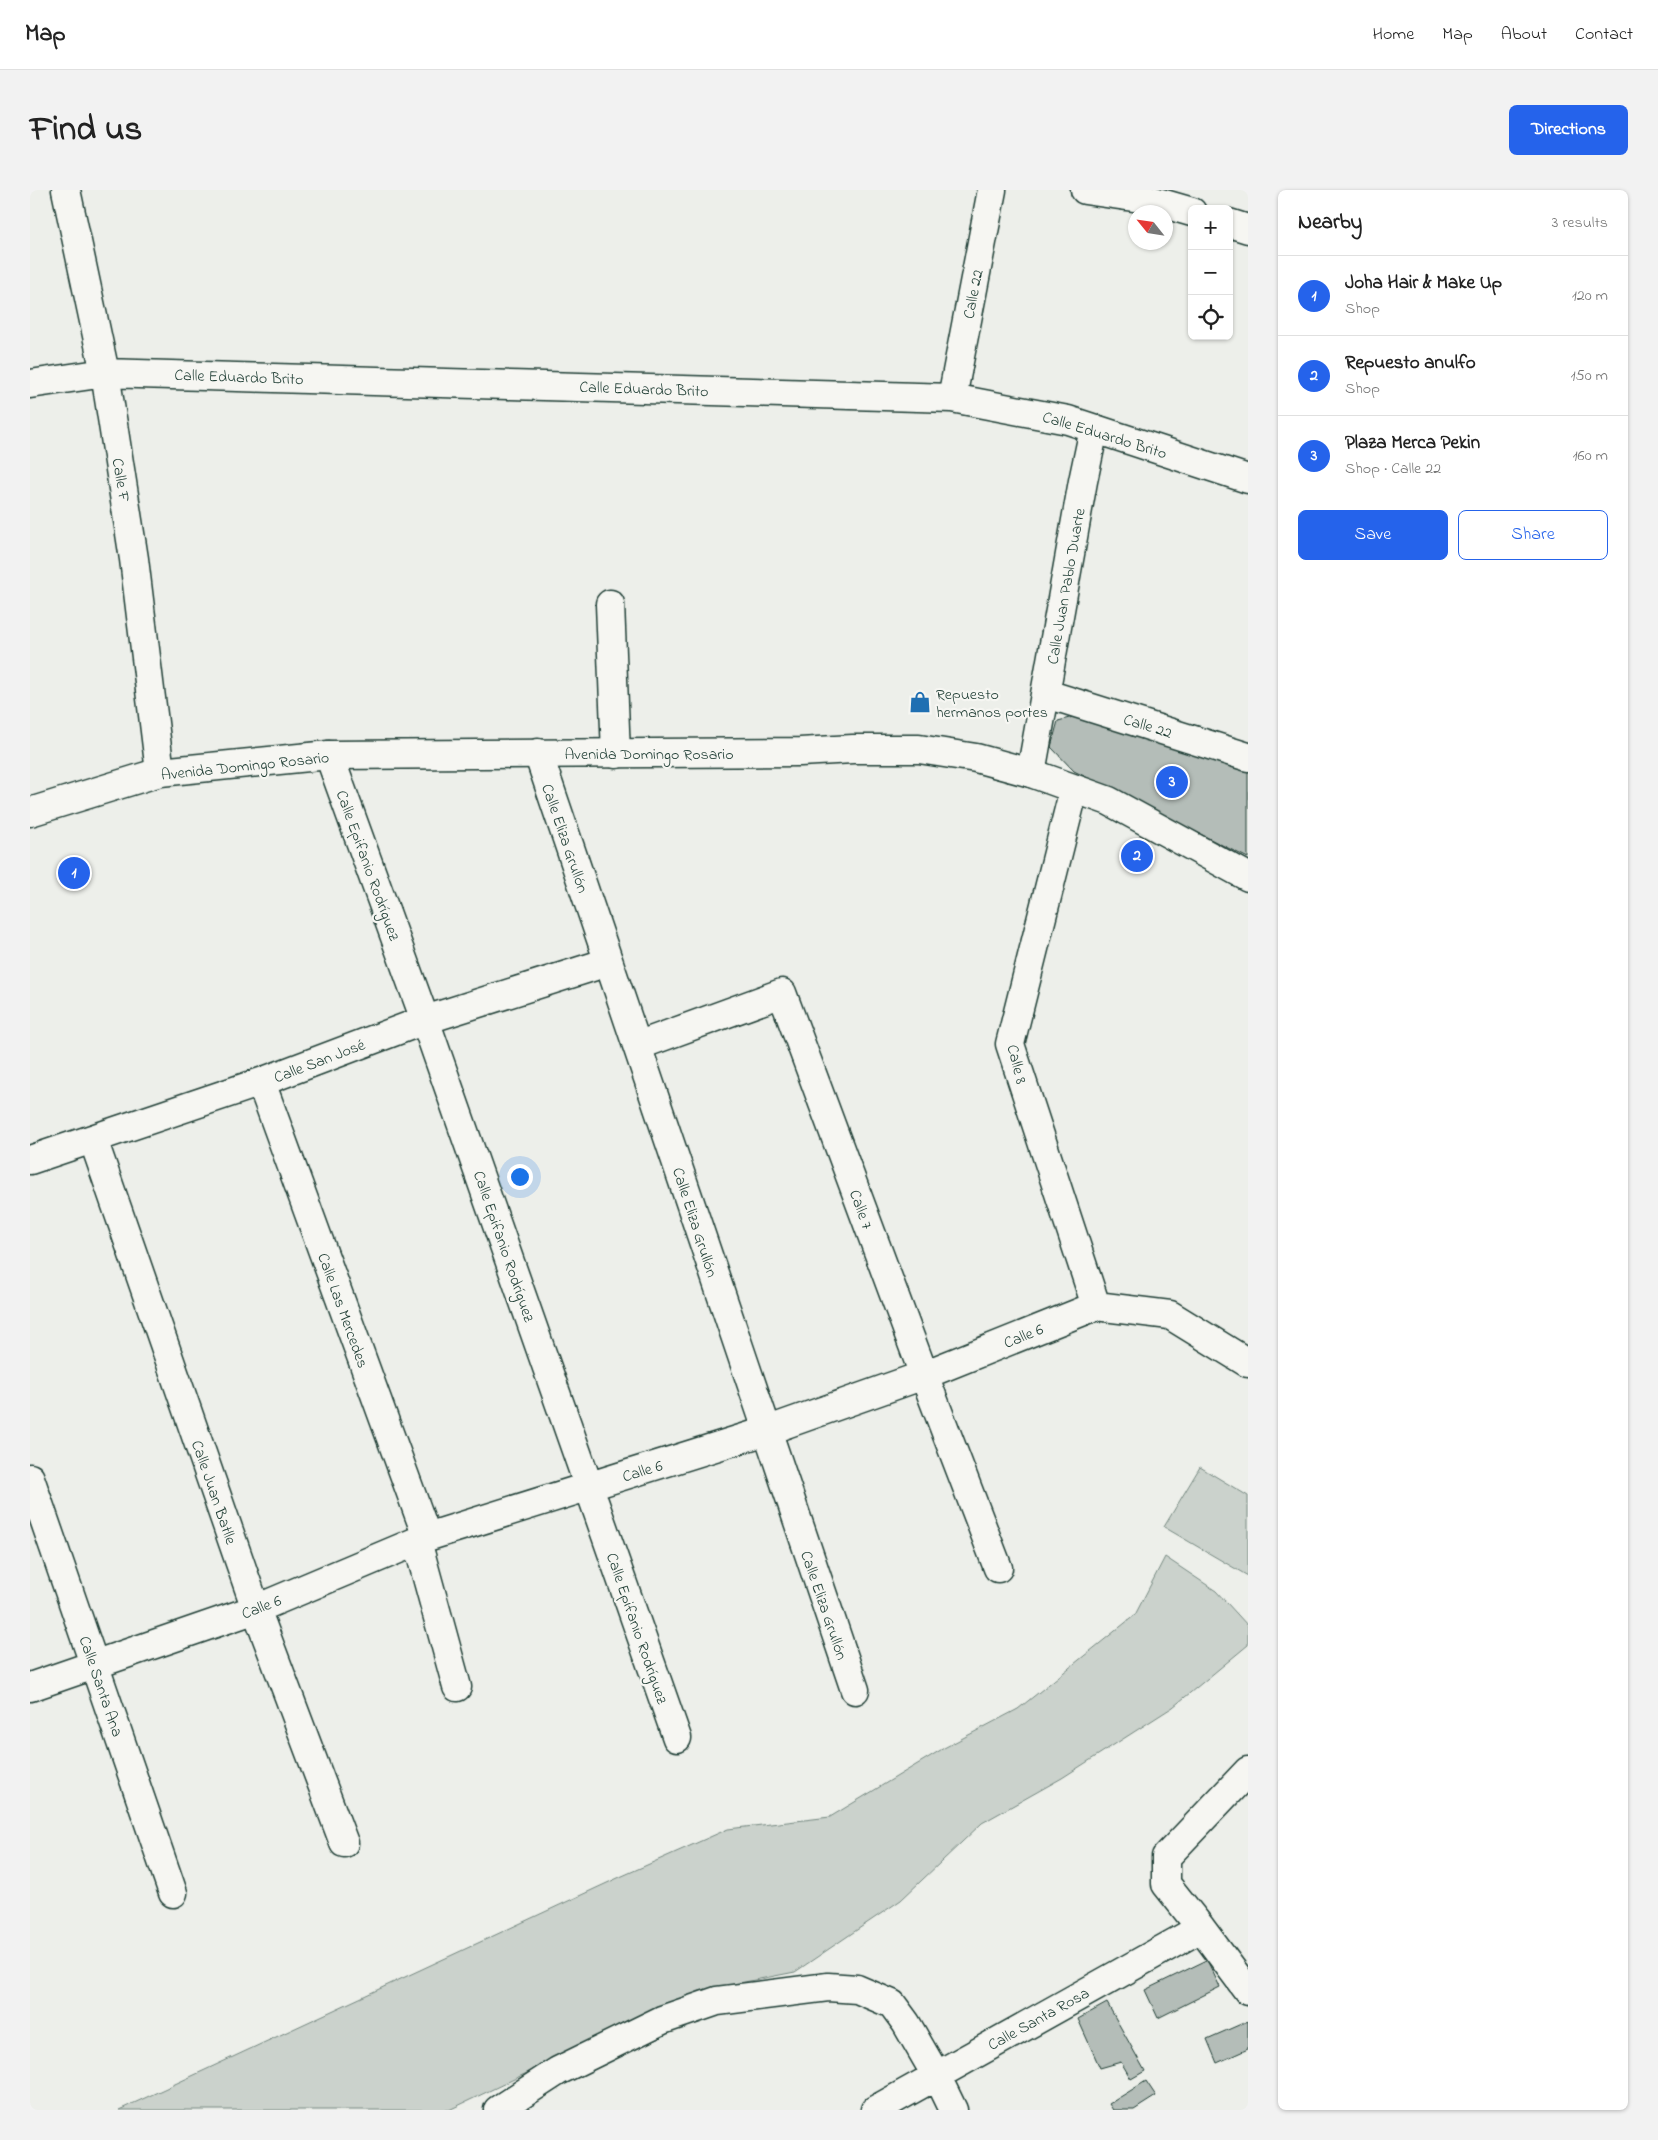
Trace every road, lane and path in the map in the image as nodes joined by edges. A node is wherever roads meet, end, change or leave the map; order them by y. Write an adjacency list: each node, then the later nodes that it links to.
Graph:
1 (66, 190): 7 (street, Calle F)
2 (992, 190): 9 (street, Calle 22)
3 (1085, 190): 4 (street)
4 (1188, 211)
5 (1233, 224): 6 (street)
6 (1248, 229)
7 (105, 373): 8 (street, Calle Eduardo Brito); 9 (street, Calle Eduardo Brito); 18 (street, Calle F)
8 (30, 384)
9 (952, 398): 10 (street, Calle Eduardo Brito)
10 (1094, 429): 11 (street, Calle Eduardo Brito); 13 (street, Calle Juan Pablo Duarte)
11 (1248, 479)
12 (610, 604): 15 (street)
13 (1047, 694): 17 (street, Calle 22); 19 (street, Calle Juan Pablo Duarte)
14 (538, 753): 15 (street, Avenida Domingo Rosario); 16 (street, Avenida Domingo Rosario); 23 (street, Calle Eliza Grullón)
15 (616, 754): 19 (street, Avenida Domingo Rosario)
16 (329, 755): 18 (street, Avenida Domingo Rosario); 24 (street, Calle Epifanio Rodríguez)
17 (1248, 757)
18 (160, 772): 21 (street, Avenida Domingo Rosario)
19 (1031, 773): 20 (street, Avenida Domingo Rosario)
20 (1074, 789): 22 (street, Avenida Domingo Rosario); 29 (street, Calle 8)
21 (30, 812)
22 (1248, 877)
23 (608, 962): 24 (street, Calle San José); 25 (street, Calle Eliza Grullón)
24 (425, 1020): 26 (street, Calle San José); 34 (street, Calle Epifanio Rodríguez)
25 (637, 1046): 31 (street, Calle 7); 32 (street, Calle Eliza Grullón)
26 (261, 1082): 27 (street, Calle San José); 35 (street, Calle Las Mercedes)
27 (93, 1139): 28 (street, Calle San José); 37 (street, Calle Juan Batlle)
28 (30, 1160)
29 (1096, 1306): 30 (street, Calle 6); 31 (street, Calle 6)
30 (1248, 1363)
31 (924, 1375): 32 (street, Calle 6); 36 (street, Calle 7)
32 (766, 1431): 34 (street, Calle 6); 41 (street, Calle Eliza Grullón)
33 (30, 1478): 38 (street, Calle Santa Ana)
34 (589, 1486): 35 (street, Calle 6); 42 (street, Calle Epifanio Rodríguez)
35 (422, 1539): 37 (street, Calle 6); 40 (street, Calle Las Mercedes)
36 (998, 1568)
37 (256, 1609): 38 (street, Calle 6); 44 (street, Calle Juan Batlle)
38 (94, 1664): 39 (street, Calle 6); 45 (street, Calle Santa Ana)
39 (30, 1687)
40 (457, 1687)
41 (854, 1690)
42 (677, 1738)
43 (1248, 1771): 46 (street)
44 (344, 1843)
45 (173, 1894)
46 (1202, 1928): 47 (street); 48 (street, Calle Santa Rosa)
47 (1248, 1991)
48 (936, 2075): 49 (street); 50 (street, Calle Santa Rosa); 51 (street)
49 (498, 2110)
50 (875, 2110)
51 (953, 2110)

